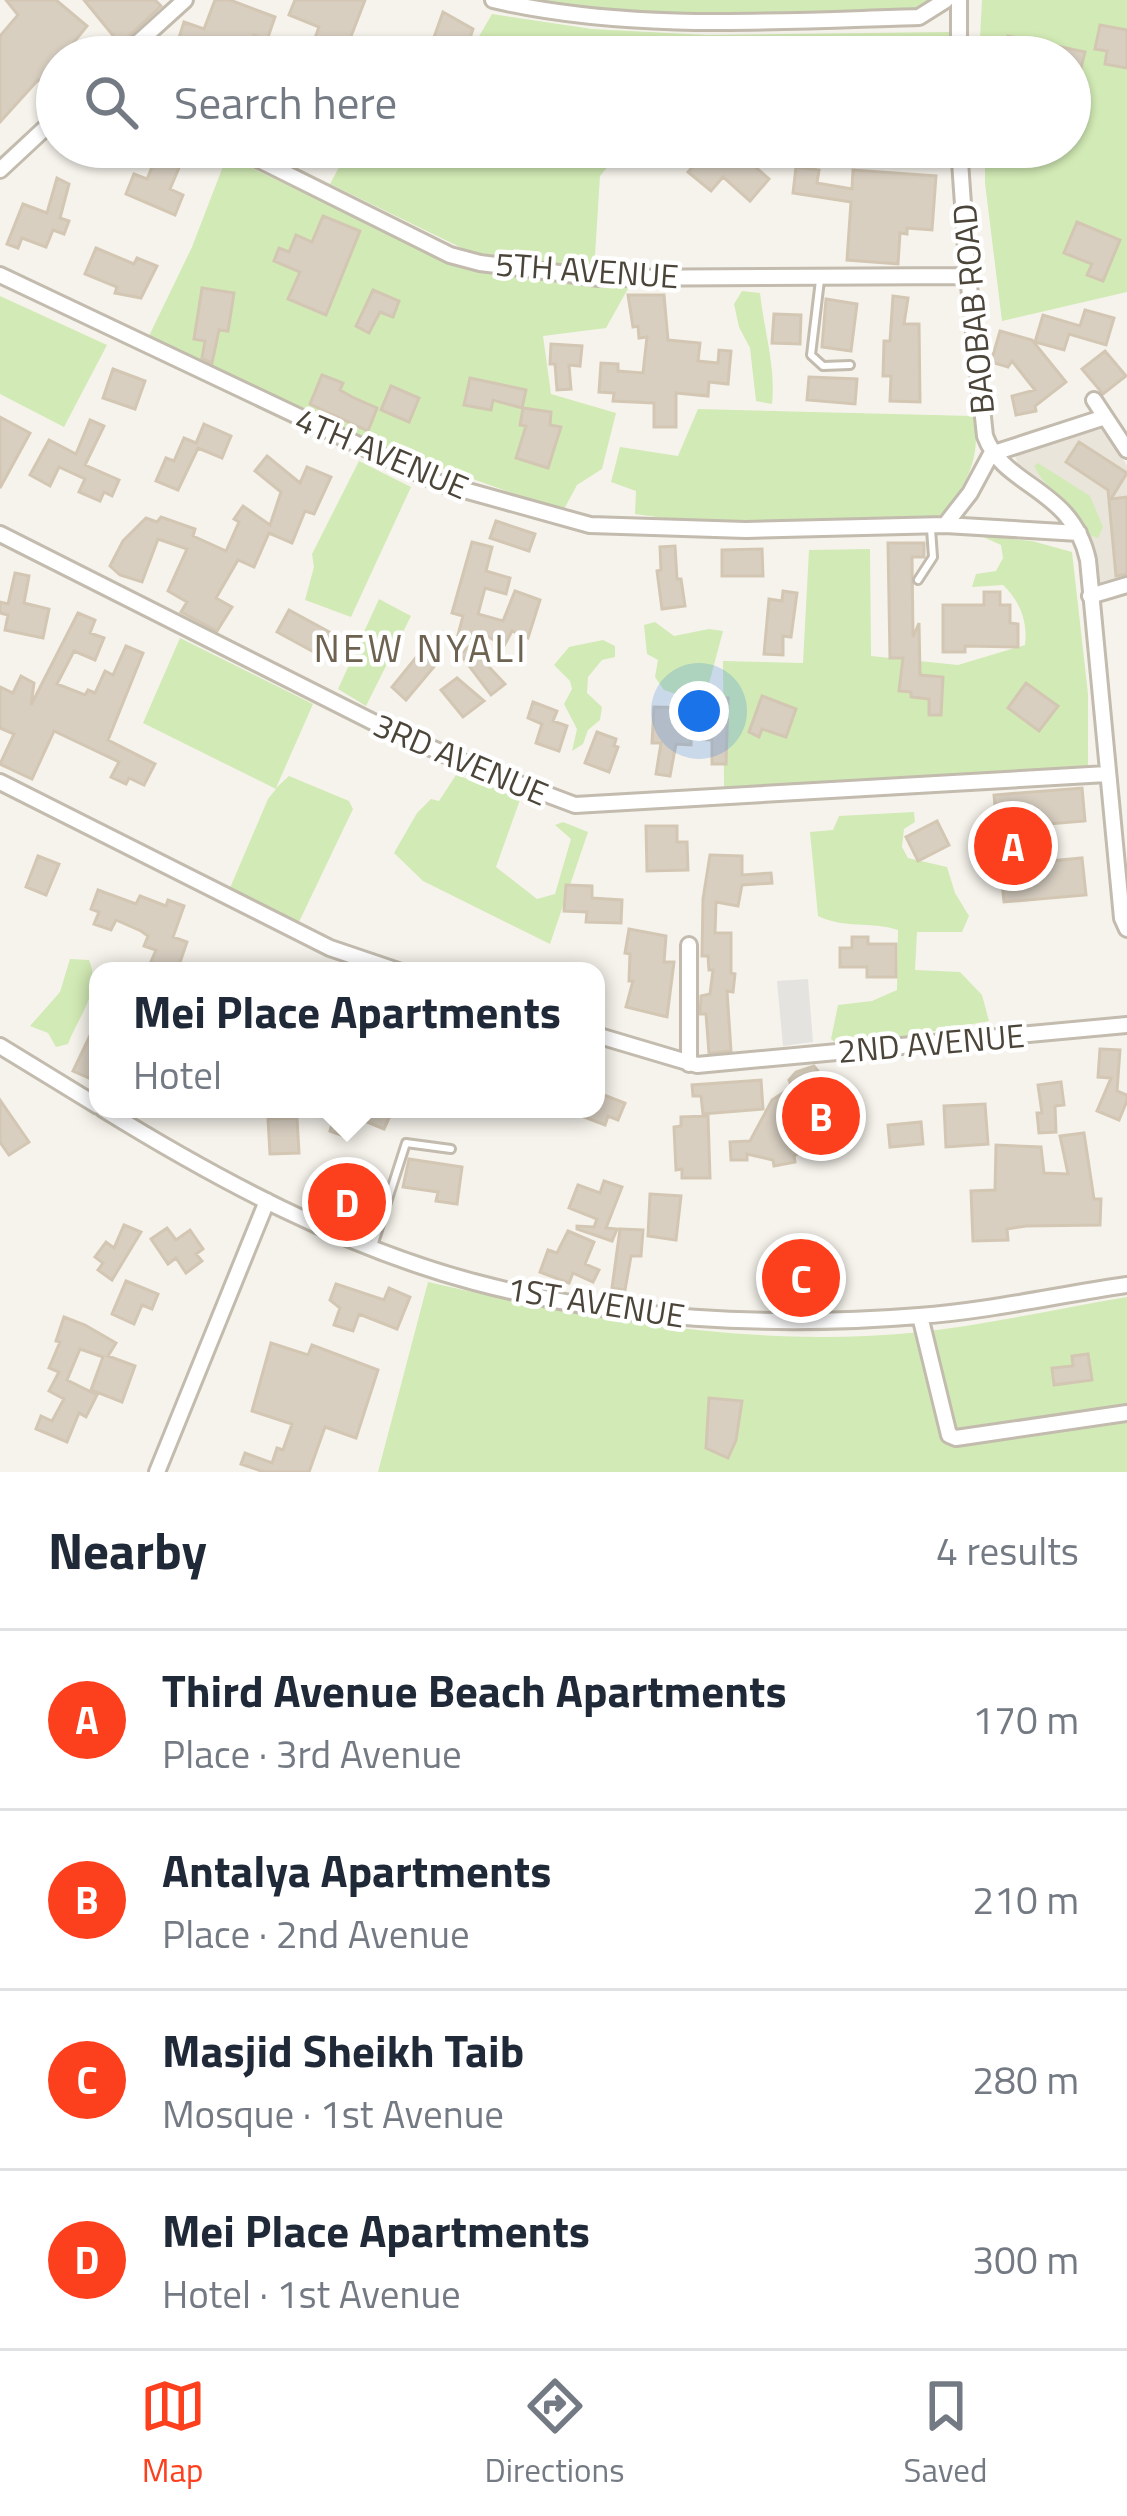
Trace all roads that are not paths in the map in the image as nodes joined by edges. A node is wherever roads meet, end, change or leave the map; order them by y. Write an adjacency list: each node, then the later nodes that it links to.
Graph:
1 (185, 0): 5 (street)
2 (493, 0): 3 (street)
3 (946, 0)
4 (959, 0): 6 (street)
5 (145, 36)
6 (959, 36)
7 (36, 137): 10 (street)
8 (275, 168): 13 (street, 5TH AVENUE)
9 (960, 168): 12 (street, BAOBAB ROAD)
10 (0, 170)
11 (0, 275): 19 (street, 4TH AVENUE)
12 (968, 276): 13 (street, 5TH AVENUE); 18 (street, BAOBAB ROAD)
13 (821, 277): 14 (lane)
14 (850, 365)
15 (1094, 400): 16 (street)
16 (1105, 417): 17 (street); 18 (street)
17 (1127, 450)
18 (992, 454): 19 (street); 20 (street, BAOBAB ROAD)
19 (938, 525): 20 (street, 4TH AVENUE); 22 (lane)
20 (1078, 533): 24 (street)
21 (0, 534): 25 (street, 3RD AVENUE)
22 (918, 580)
23 (1127, 585): 24 (street)
24 (1090, 596): 25 (street)
25 (1107, 774): 27 (street)
26 (0, 782): 29 (street)
27 (1127, 929)
28 (689, 945): 33 (street)
29 (371, 962)
30 (1127, 1025): 33 (street, 2ND AVENUE)
31 (605, 1038): 33 (street, 2ND AVENUE)
32 (0, 1046): 34 (street, 1ST AVENUE)
33 (689, 1064)
34 (89, 1101)
35 (117, 1118): 37 (street, 1ST AVENUE)
36 (451, 1149): 38 (lane)
37 (267, 1201): 38 (street, 1ST AVENUE); 42 (street)
38 (373, 1246): 40 (street, 1ST AVENUE)
39 (1127, 1285): 40 (street, 1ST AVENUE)
40 (920, 1316): 41 (street)
41 (1127, 1414)
42 (157, 1472)

